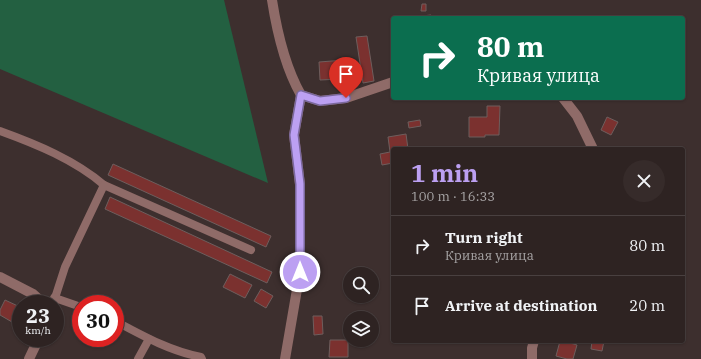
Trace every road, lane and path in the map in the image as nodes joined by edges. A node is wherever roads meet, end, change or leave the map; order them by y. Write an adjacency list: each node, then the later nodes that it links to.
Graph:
1 (272, 0): 3 (street)
2 (391, 83): 3 (street)
3 (301, 95): 19 (street)
4 (565, 100): 6 (street)
5 (0, 131): 7 (lane)
6 (592, 147)
7 (104, 185): 8 (lane); 11 (lane)
8 (251, 250)
9 (0, 278): 10 (street)
10 (34, 295)
11 (56, 295)
12 (124, 326): 13 (lane)
13 (149, 339): 17 (lane); 18 (lane)
14 (533, 343): 20 (street)
15 (35, 347): 16 (street)
16 (29, 359)
17 (138, 359)
18 (202, 359)
19 (285, 359)
20 (532, 359)

